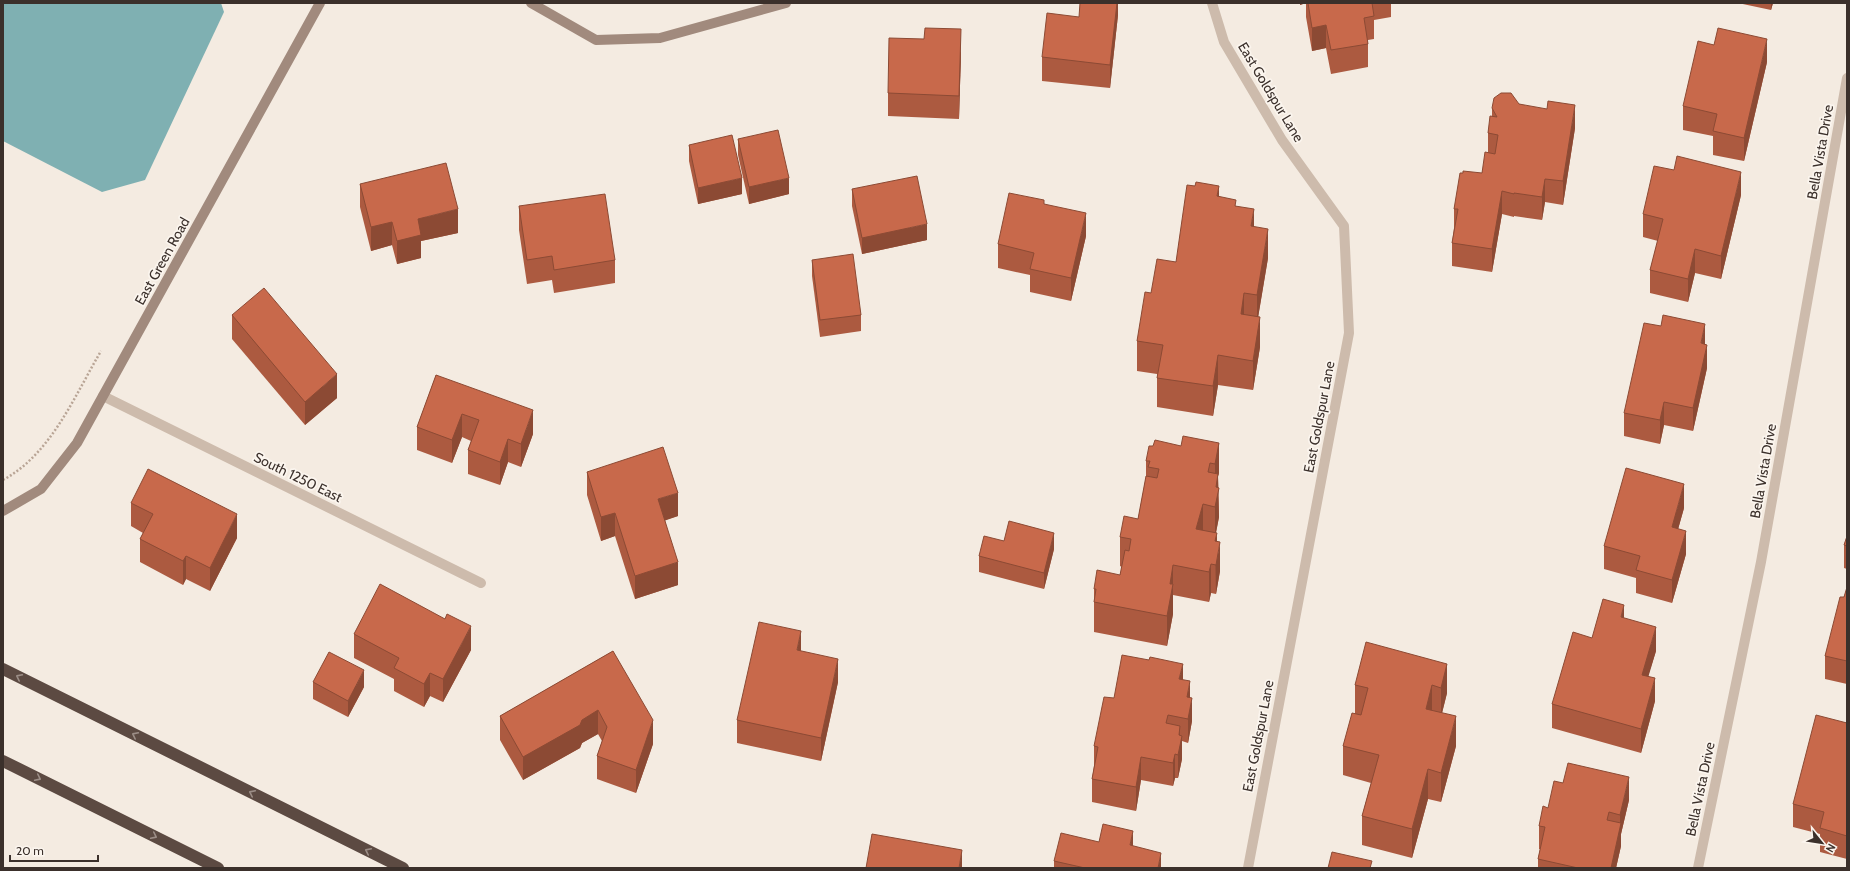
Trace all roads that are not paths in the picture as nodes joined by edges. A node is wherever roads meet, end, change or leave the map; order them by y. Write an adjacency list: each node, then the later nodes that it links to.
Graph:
1 (320, 3): 6 (street, East Green Road)
2 (531, 3): 3 (street)
3 (786, 3)
4 (1212, 3): 13 (street, East Goldspur Lane)
5 (1847, 78): 14 (street, Bella Vista Drive)
6 (103, 396): 7 (street, East Green Road); 8 (street, South 1250 East)
7 (3, 511)
8 (481, 583)
9 (3, 669): 12 (highway, one-way to 9)
10 (3, 761): 11 (highway, one-way to 11)
11 (218, 868)
12 (403, 868)
13 (1248, 868)
14 (1698, 868)

